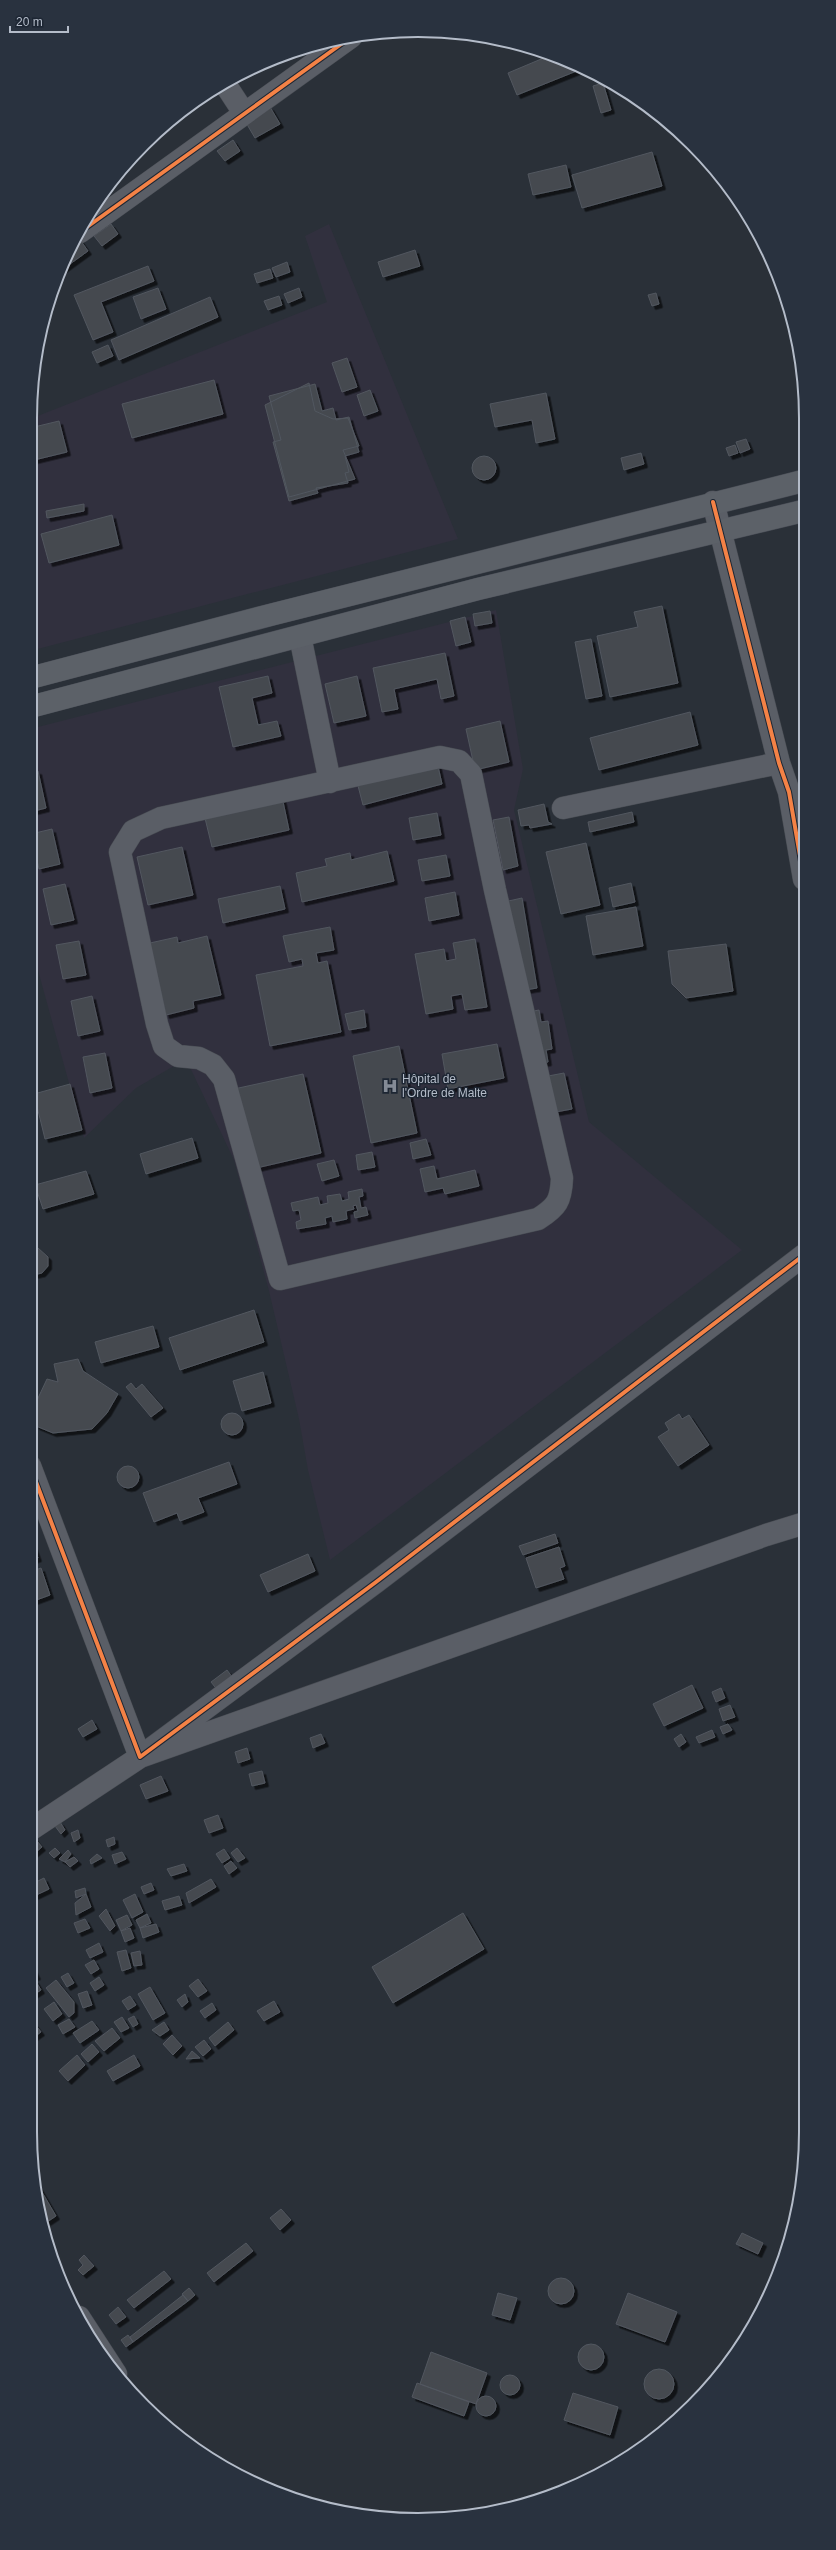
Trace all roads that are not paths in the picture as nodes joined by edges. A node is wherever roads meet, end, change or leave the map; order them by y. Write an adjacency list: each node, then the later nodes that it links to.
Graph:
1 (340, 45): 3 (street)
2 (228, 88): 3 (street)
3 (244, 113): 4 (street)
4 (89, 226)
5 (799, 481): 6 (main road)
6 (713, 502): 8 (street); 10 (main road)
7 (799, 512): 8 (main road)
8 (720, 532): 9 (main road); 12 (street)
9 (300, 636): 11 (main road); 13 (street)
10 (37, 676)
11 (37, 705)
12 (779, 763): 14 (street); 15 (street)
13 (330, 782): 13 (street)
14 (562, 808)
15 (799, 848)
16 (799, 1259): 19 (street)
17 (37, 1485): 19 (street)
18 (799, 1526): 19 (street)
19 (140, 1757): 20 (street)
20 (37, 1825)

